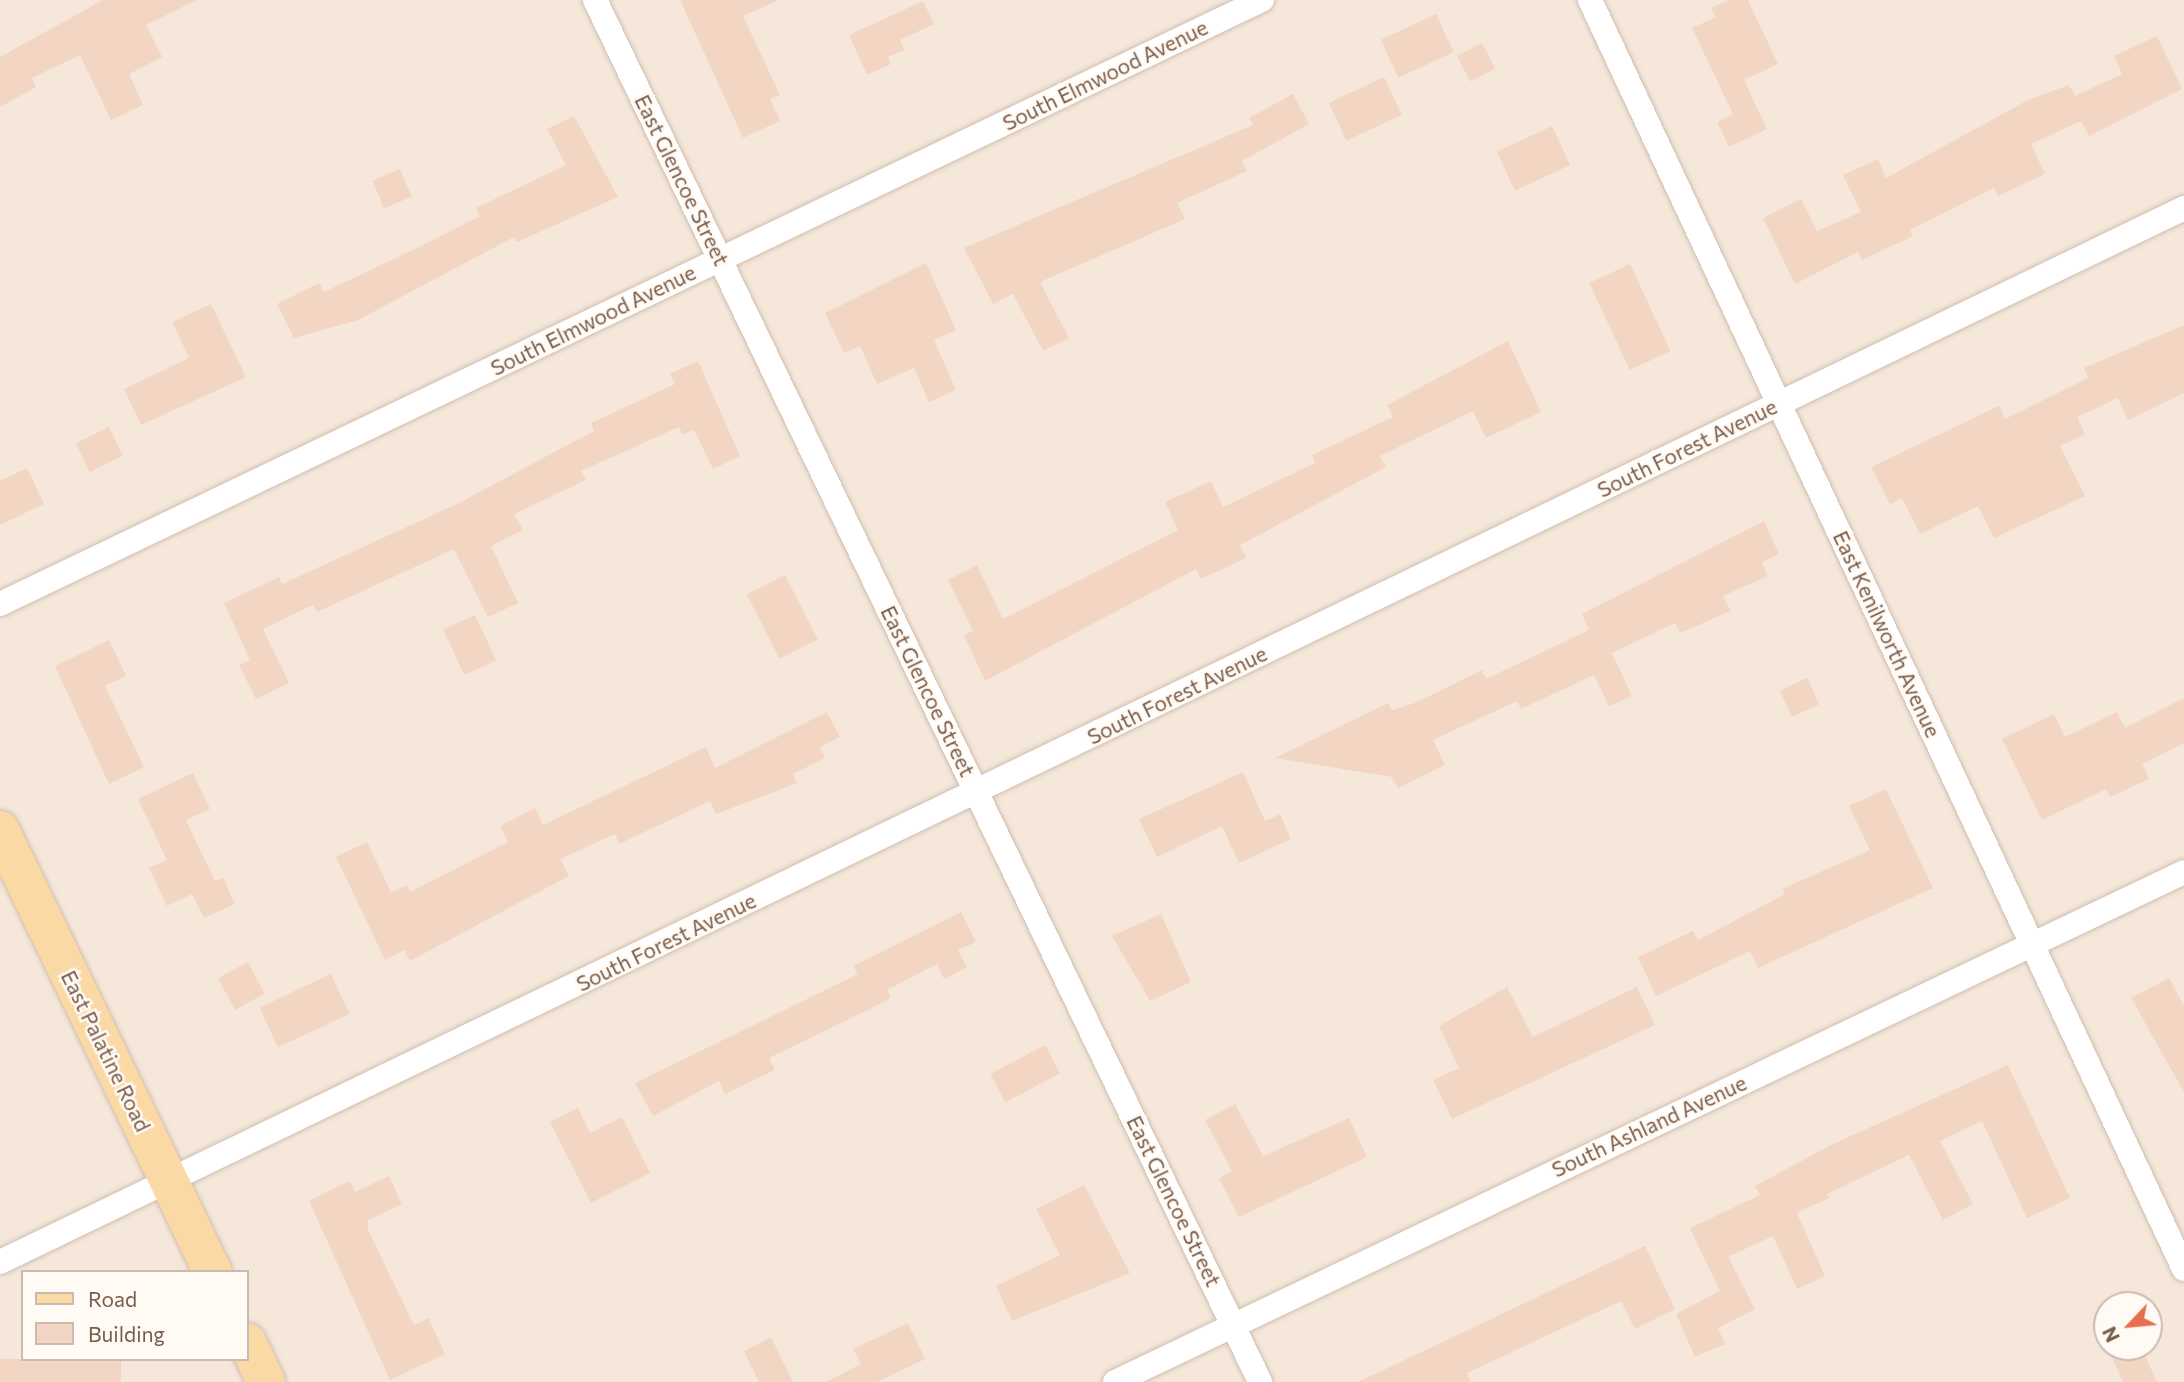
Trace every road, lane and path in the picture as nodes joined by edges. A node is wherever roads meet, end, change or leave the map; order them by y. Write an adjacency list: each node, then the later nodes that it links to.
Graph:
1 (595, 0): 5 (street, East Glencoe Street)
2 (1262, 0): 5 (street, South Elmwood Avenue)
3 (1590, 0): 6 (street, East Kenilworth Avenue)
4 (2184, 208): 6 (street, South Forest Avenue)
5 (720, 260): 7 (street, South Elmwood Avenue); 8 (street, East Glencoe Street)
6 (1779, 403): 8 (street, South Forest Avenue); 11 (street, East Kenilworth Avenue)
7 (0, 604)
8 (977, 791): 12 (street, South Forest Avenue); 16 (street, East Glencoe Street)
9 (0, 830): 12 (main road, East Palatine Road)
10 (2184, 872): 11 (street, South Ashland Avenue)
11 (2032, 944): 14 (street, East Kenilworth Avenue); 16 (street, South Ashland Avenue)
12 (169, 1182): 13 (street, South Forest Avenue); 15 (main road, East Palatine Road)
13 (0, 1262)
14 (2184, 1269)
15 (212, 1270)
16 (1233, 1324): 19 (street, South Ashland Avenue); 20 (street, East Glencoe Street)
17 (248, 1344): 18 (main road)
18 (266, 1382)
19 (1115, 1382)
20 (1260, 1382)

